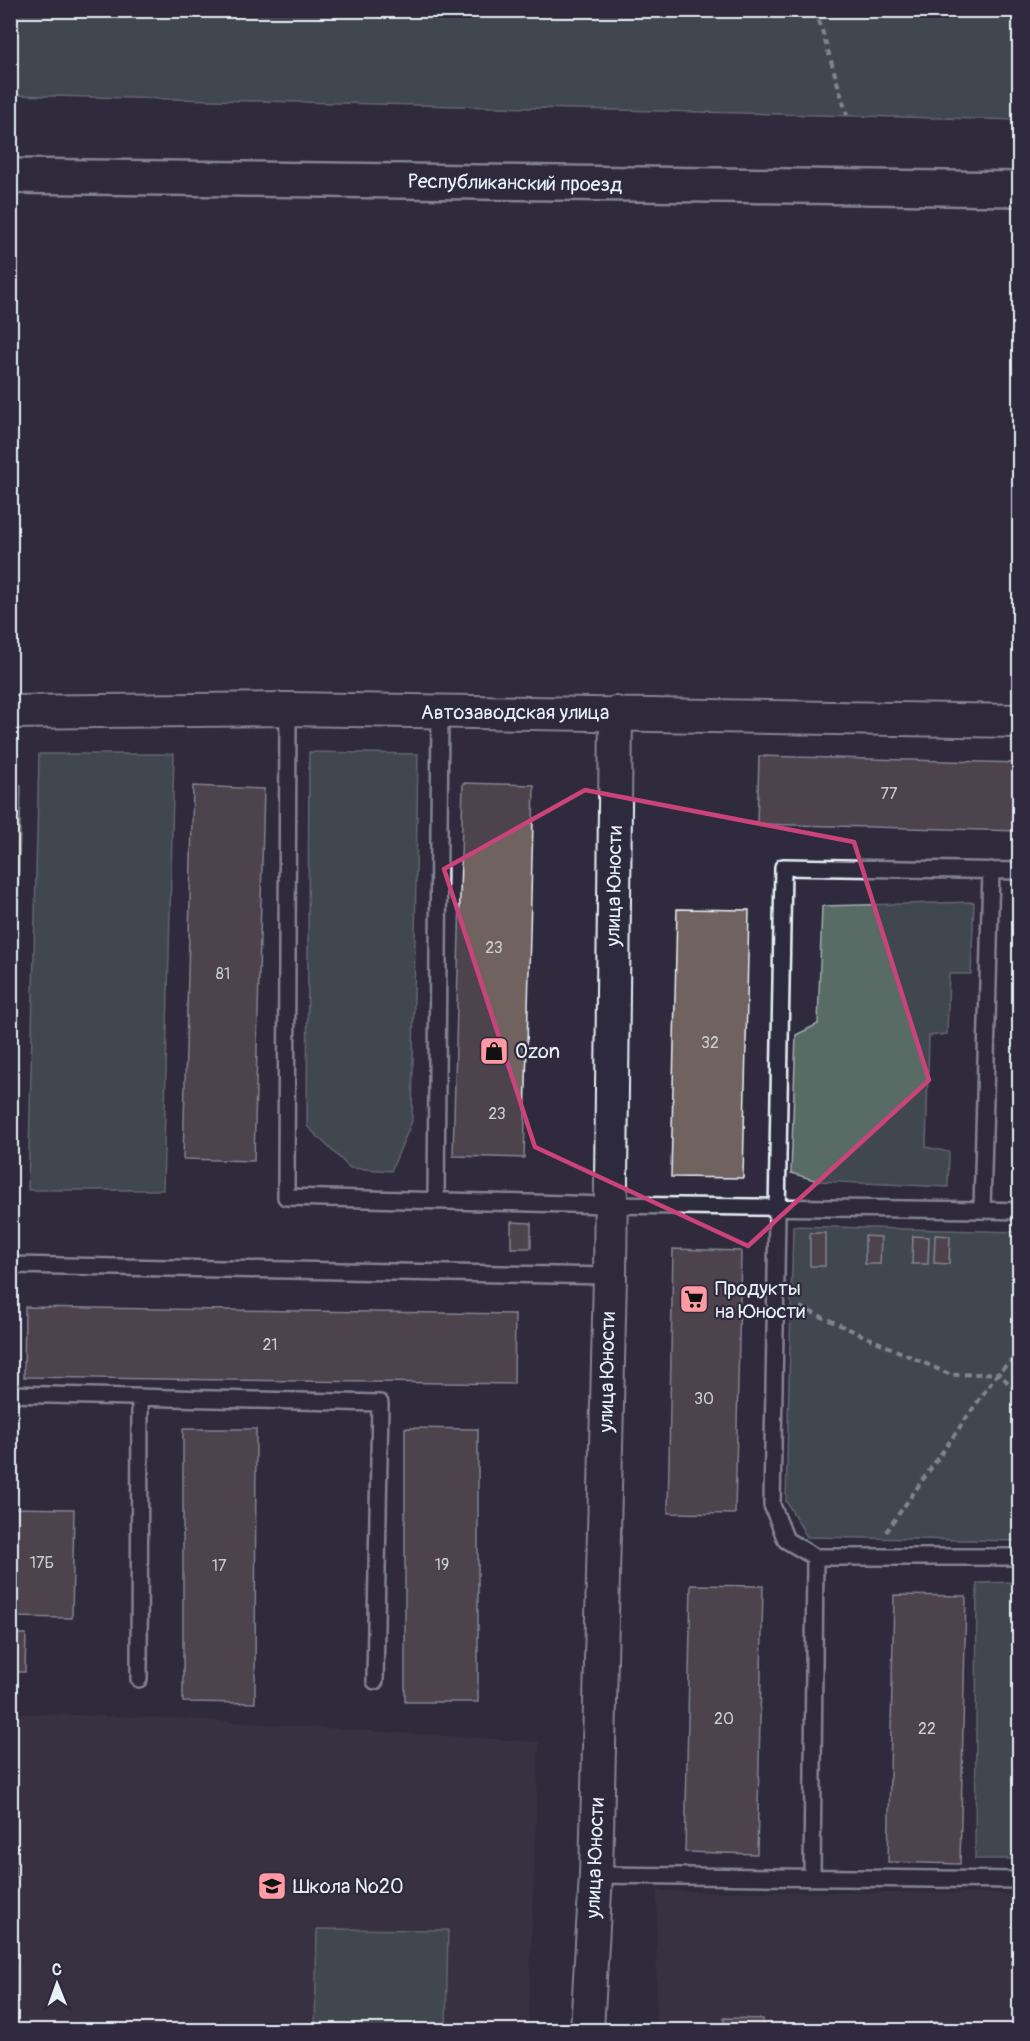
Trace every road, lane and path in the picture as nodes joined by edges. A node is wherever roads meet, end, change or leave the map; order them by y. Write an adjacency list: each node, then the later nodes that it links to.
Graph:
1 (816, 10): 2 (path)
2 (847, 115)
3 (10, 176): 4 (street, Республиканский проезд)
4 (1020, 189)
5 (288, 709): 6 (street, Автозаводская улица); 7 (street, Автозаводская улица); 12 (lane)
6 (10, 712)
7 (440, 712): 8 (street, Автозаводская улица); 12 (lane)
8 (616, 713): 9 (street, Автозаводская улица); 13 (street, улица Юности)
9 (1020, 721)
10 (991, 870): 11 (lane); 14 (lane); 15 (lane)
11 (1020, 871)
12 (436, 1200): 13 (lane)
13 (608, 1205): 14 (lane); 18 (street, улица Юности)
14 (779, 1209): 15 (lane); 19 (lane)
15 (982, 1210): 16 (lane)
16 (1020, 1210)
17 (10, 1264): 18 (lane)
18 (610, 1276): 30 (street, улица Юности)
19 (777, 1297): 21 (path); 26 (lane)
20 (1020, 1353): 21 (path)
21 (998, 1373): 23 (path); 25 (path)
22 (10, 1394): 24 (lane)
23 (1020, 1394)
24 (140, 1397): 28 (lane); 29 (lane)
25 (876, 1536)
26 (815, 1557): 27 (lane); 31 (lane)
27 (1020, 1557)
28 (139, 1679)
29 (375, 1681)
30 (596, 1875): 31 (lane); 33 (street, улица Юности)
31 (812, 1878): 32 (lane)
32 (1020, 1880)
33 (587, 2031)

